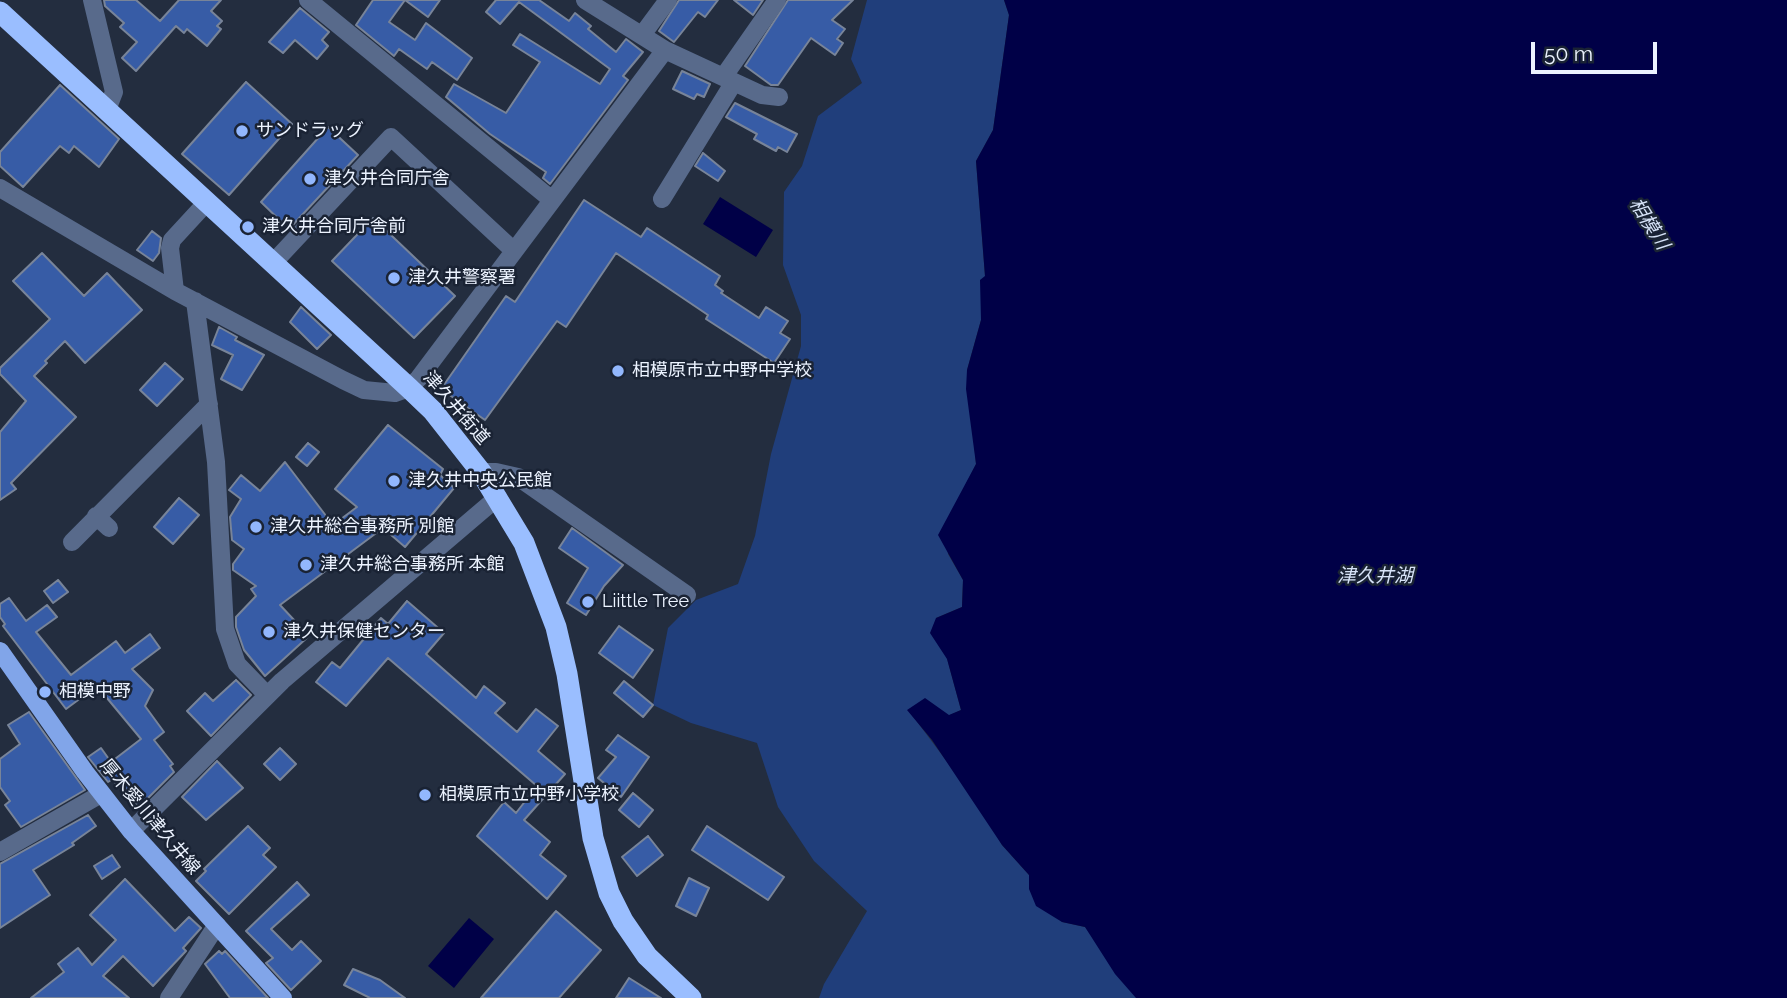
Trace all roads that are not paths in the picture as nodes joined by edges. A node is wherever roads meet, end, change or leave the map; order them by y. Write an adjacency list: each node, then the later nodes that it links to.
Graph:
1 (92, 0): 11 (street)
2 (308, 0): 14 (street)
3 (585, 0): 7 (street)
4 (668, 0): 7 (street)
5 (777, 0): 9 (street)
6 (0, 12): 11 (highway, 津久井街道)
7 (642, 35): 8 (street)
8 (666, 50): 9 (street); 14 (street)
9 (729, 79): 10 (street); 13 (street)
10 (779, 97)
11 (107, 110): 15 (highway, 津久井街道)
12 (0, 188): 18 (street)
13 (662, 199)
14 (552, 200): 16 (street)
15 (207, 202): 17 (highway, 津久井街道); 18 (street)
16 (513, 250): 17 (street); 20 (street)
17 (273, 263): 20 (highway, 津久井街道)
18 (175, 291): 19 (street)
19 (195, 301): 20 (street); 21 (street)
20 (409, 388): 22 (highway, 津久井街道)
21 (209, 404): 24 (street); 27 (street)
22 (481, 472): 23 (highway, 津久井街道); 25 (street)
23 (498, 497): 27 (street); 34 (highway, 津久井街道)
24 (72, 542)
25 (687, 595)
26 (0, 651): 28 (main road, 厚木愛川津久井線)
27 (267, 695): 29 (street)
28 (101, 794): 29 (main road, 厚木愛川津久井線); 30 (street)
29 (131, 831): 31 (main road, 厚木愛川津久井線)
30 (0, 852)
31 (217, 925): 32 (street); 33 (main road, 厚木愛川津久井線)
32 (170, 998)
33 (283, 998)
34 (691, 998)

